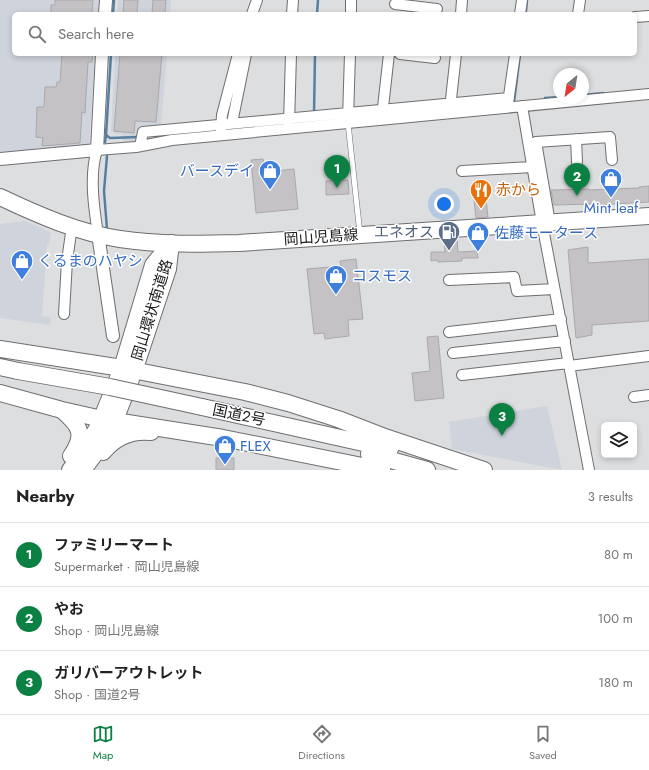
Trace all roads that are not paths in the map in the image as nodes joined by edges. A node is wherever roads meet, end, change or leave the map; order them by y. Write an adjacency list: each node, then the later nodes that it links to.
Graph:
1 (106, 0): 10 (street)
2 (257, 0): 11 (street)
3 (293, 0): 12 (street)
4 (351, 0): 13 (street)
5 (462, 0): 14 (street)
6 (522, 0): 15 (street)
7 (580, 0): 16 (street)
8 (395, 6): 9 (street)
9 (437, 10)
10 (105, 12)
11 (253, 12)
12 (292, 12)
13 (351, 12)
14 (461, 12)
15 (520, 12)
16 (578, 12)
17 (649, 16): 18 (street)
18 (637, 17)
19 (102, 56): 39 (street)
20 (238, 56): 37 (street)
21 (246, 56): 36 (street)
22 (291, 56): 35 (street)
23 (350, 56): 34 (street)
24 (389, 56): 33 (street)
25 (418, 56): 28 (street)
26 (456, 56): 32 (street)
27 (515, 56): 30 (street)
28 (435, 58)
29 (649, 96): 31 (street)
30 (508, 102): 31 (street); 32 (street)
31 (522, 106): 40 (street)
32 (450, 108): 33 (street)
33 (382, 114): 34 (street)
34 (348, 118): 35 (street); 35 (street); 51 (lane)
35 (289, 123): 36 (street); 37 (street)
36 (232, 124): 37 (street)
37 (221, 130): 39 (street)
38 (576, 140): 40 (street); 42 (street); 43 (street)
39 (96, 150): 41 (street); 50 (street)
40 (534, 154): 44 (street); 48 (street)
41 (0, 159)
42 (612, 160)
43 (577, 162)
44 (532, 167): 45 (street); 48 (street)
45 (462, 171)
46 (3, 201): 49 (main road, 岡山児島線)
47 (649, 216): 48 (main road, 岡山児島線)
48 (546, 223): 51 (main road, 岡山児島線); 54 (street)
49 (72, 226): 50 (main road, 岡山児島線); 55 (street)
50 (98, 234): 52 (main road, 岡山児島線); 58 (street)
51 (360, 235): 52 (main road, 岡山児島線)
52 (171, 243): 65 (main road, 岡山環状南道路)
53 (449, 280): 54 (street)
54 (554, 288): 56 (street)
55 (64, 314)
56 (561, 319): 57 (street); 59 (street)
57 (449, 332)
58 (113, 336)
59 (565, 340): 61 (street); 63 (street)
60 (0, 349): 65 (main road)
61 (453, 353)
62 (649, 356): 63 (street)
63 (572, 365): 67 (street); 84 (street)
64 (0, 367): 66 (main road, 国道2号)
65 (128, 370): 74 (main road, 岡山環状南道路); 83 (main road)
66 (17, 375): 68 (main road, 国道2号); 73 (main road, 国道2号, bridge)
67 (462, 375)
68 (0, 376)
69 (0, 393): 72 (main road)
70 (634, 397): 71 (street)
71 (649, 397)
72 (62, 410): 74 (main road); 76 (main road)
73 (201, 411): 81 (main road, 国道2号); 82 (main road, 国道2号)
74 (108, 419): 75 (main road); 77 (main road); 78 (main road)
75 (223, 438): 79 (main road); 80 (main road)
76 (60, 470)
77 (70, 470)
78 (83, 470)
79 (89, 470)
80 (382, 470)
81 (428, 470)
82 (475, 470)
83 (484, 470)
84 (589, 470)

